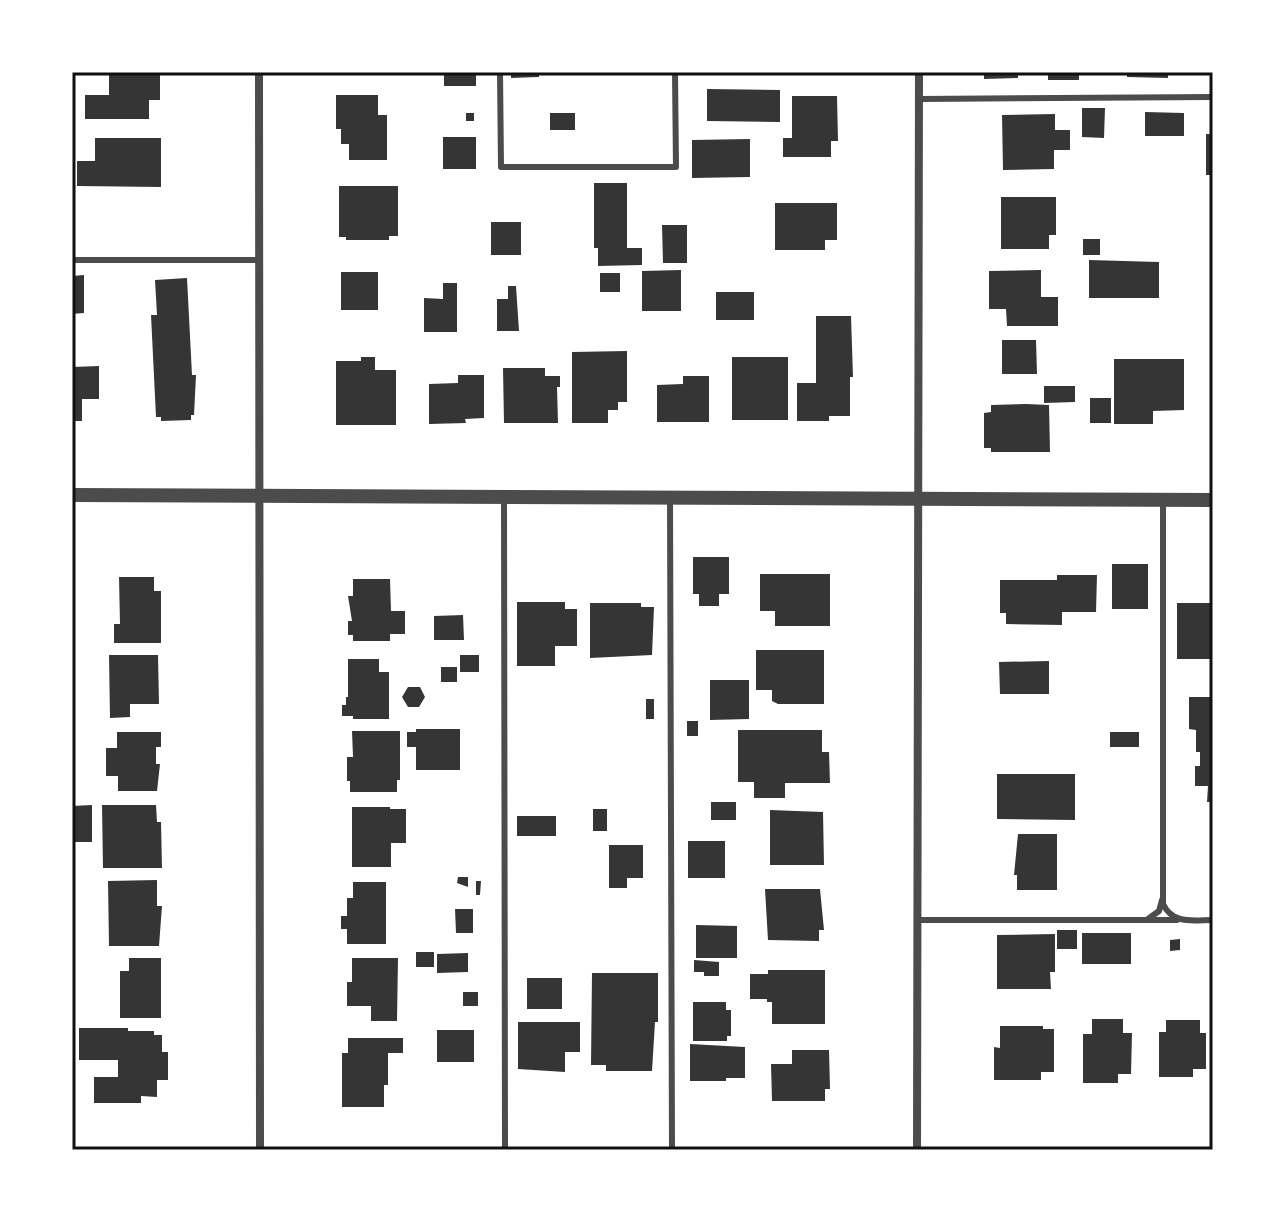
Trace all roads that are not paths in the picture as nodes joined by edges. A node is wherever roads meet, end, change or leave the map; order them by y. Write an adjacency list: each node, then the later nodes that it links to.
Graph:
1 (259, 72): 8 (street)
2 (500, 72): 3 (lane)
3 (675, 72)
4 (919, 72): 6 (street)
5 (1213, 97): 6 (lane)
6 (919, 99): 13 (street)
7 (72, 260): 8 (lane)
8 (260, 260): 10 (street)
9 (72, 495): 10 (street)
10 (260, 496): 11 (street); 21 (street)
11 (504, 497): 12 (street); 22 (lane)
12 (670, 497): 13 (street); 23 (lane)
13 (918, 499): 14 (street); 17 (street)
14 (1163, 500): 15 (street); 16 (lane)
15 (1213, 500)
16 (1163, 896): 18 (lane); 19 (lane)
17 (918, 920): 18 (lane); 24 (street)
18 (1141, 920): 19 (lane)
19 (1185, 920): 20 (lane)
20 (1213, 920)
21 (260, 1150)
22 (505, 1150)
23 (672, 1150)
24 (917, 1150)

